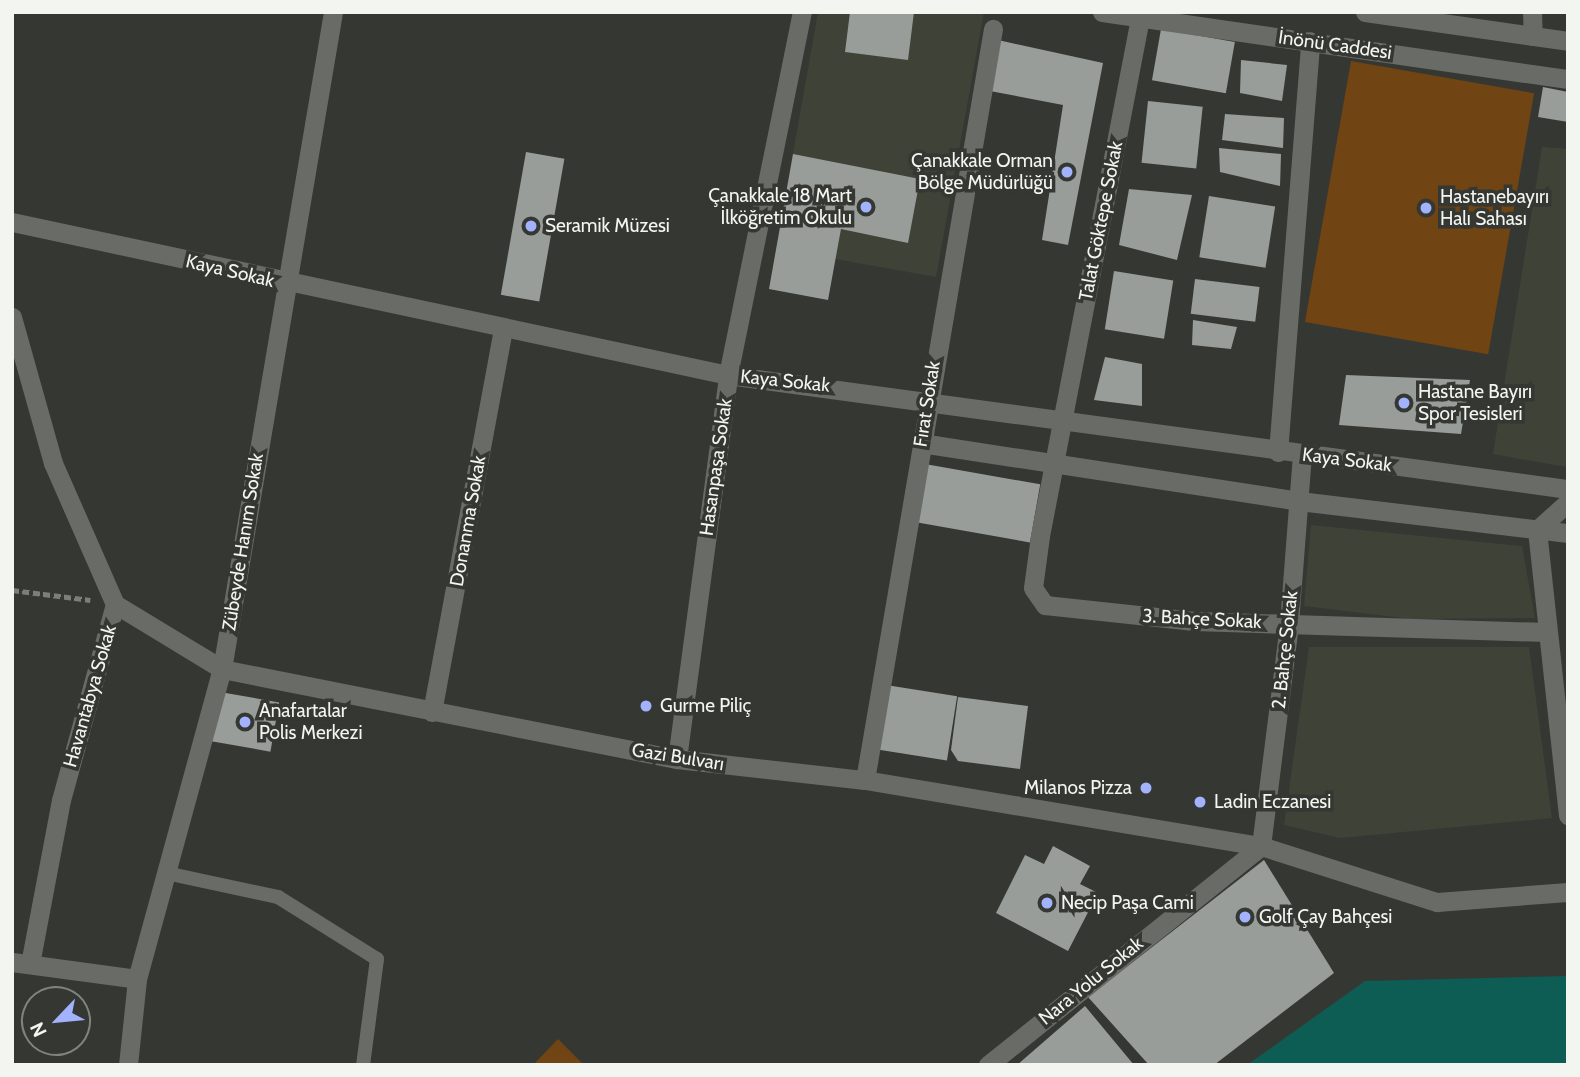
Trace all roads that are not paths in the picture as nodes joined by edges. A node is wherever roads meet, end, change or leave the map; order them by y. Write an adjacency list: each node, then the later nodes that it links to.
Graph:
1 (333, 12): 13 (street, Zübeyde Hanım Sokak)
2 (802, 12): 16 (street, Hasanpaşa Sokak)
3 (1102, 12): 6 (street, İnönü Caddesi)
4 (1364, 12): 8 (street, İnönü Caddesi)
5 (1532, 12): 8 (street)
6 (1140, 18): 9 (street, İnönü Caddesi); 18 (street, Talat Göktepe Sokak)
7 (993, 29): 17 (street, Fırat Sokak)
8 (1533, 36): 10 (street, İnönü Caddesi)
9 (1310, 41): 11 (street, İnönü Caddesi); 20 (street)
10 (1568, 41)
11 (1568, 79)
12 (12, 222): 13 (street, Kaya Sokak)
13 (286, 283): 15 (street, Kaya Sokak); 31 (street, Zübeyde Hanım Sokak)
14 (12, 317): 28 (street, Havantabya Sokak)
15 (503, 330): 16 (street, Kaya Sokak); 32 (street, Donanma Sokak)
16 (728, 374): 17 (street, Kaya Sokak); 33 (street, Hasanpaşa Sokak)
17 (928, 397): 18 (street, Kaya Sokak); 19 (street, Fırat Sokak)
18 (1062, 424): 20 (street, Kaya Sokak); 22 (street, 3. Bahçe Sokak)
19 (921, 443): 22 (street); 34 (street, Fırat Sokak)
20 (1278, 452): 21 (street, Kaya Sokak)
21 (1302, 454): 23 (street, Kaya Sokak); 24 (street, 2. Bahçe Sokak)
22 (1053, 465): 24 (street); 29 (street, 3. Bahçe Sokak)
23 (1568, 489)
24 (1299, 501): 26 (street); 29 (street, 2. Bahçe Sokak)
25 (1568, 502): 26 (street)
26 (1537, 530): 27 (street); 30 (street)
27 (1568, 533)
28 (115, 604): 31 (street, Gazi Bulvarı); 39 (street, Havantabya Sokak)
29 (1289, 623): 30 (street, 3. Bahçe Sokak); 36 (street, 2. Bahçe Sokak)
30 (1547, 632): 35 (street)
31 (222, 669): 32 (street, Gazi Bulvarı); 37 (street, Zübeyde Hanım Sokak)
32 (432, 712): 33 (street, Gazi Bulvarı)
33 (677, 759): 34 (street, Gazi Bulvarı)
34 (865, 780): 36 (street, Gazi Bulvarı)
35 (1568, 815)
36 (1261, 846): 38 (street, Gazi Bulvarı); 43 (street, Nara Yolu Sokak)
37 (166, 873): 40 (street, Zübeyde Hanım Sokak); 42 (lane)
38 (1568, 892)
39 (21, 963): 40 (street)
40 (137, 979): 41 (street, Zübeyde Hanım Sokak)
41 (128, 1065)
42 (363, 1065)
43 (988, 1065)

